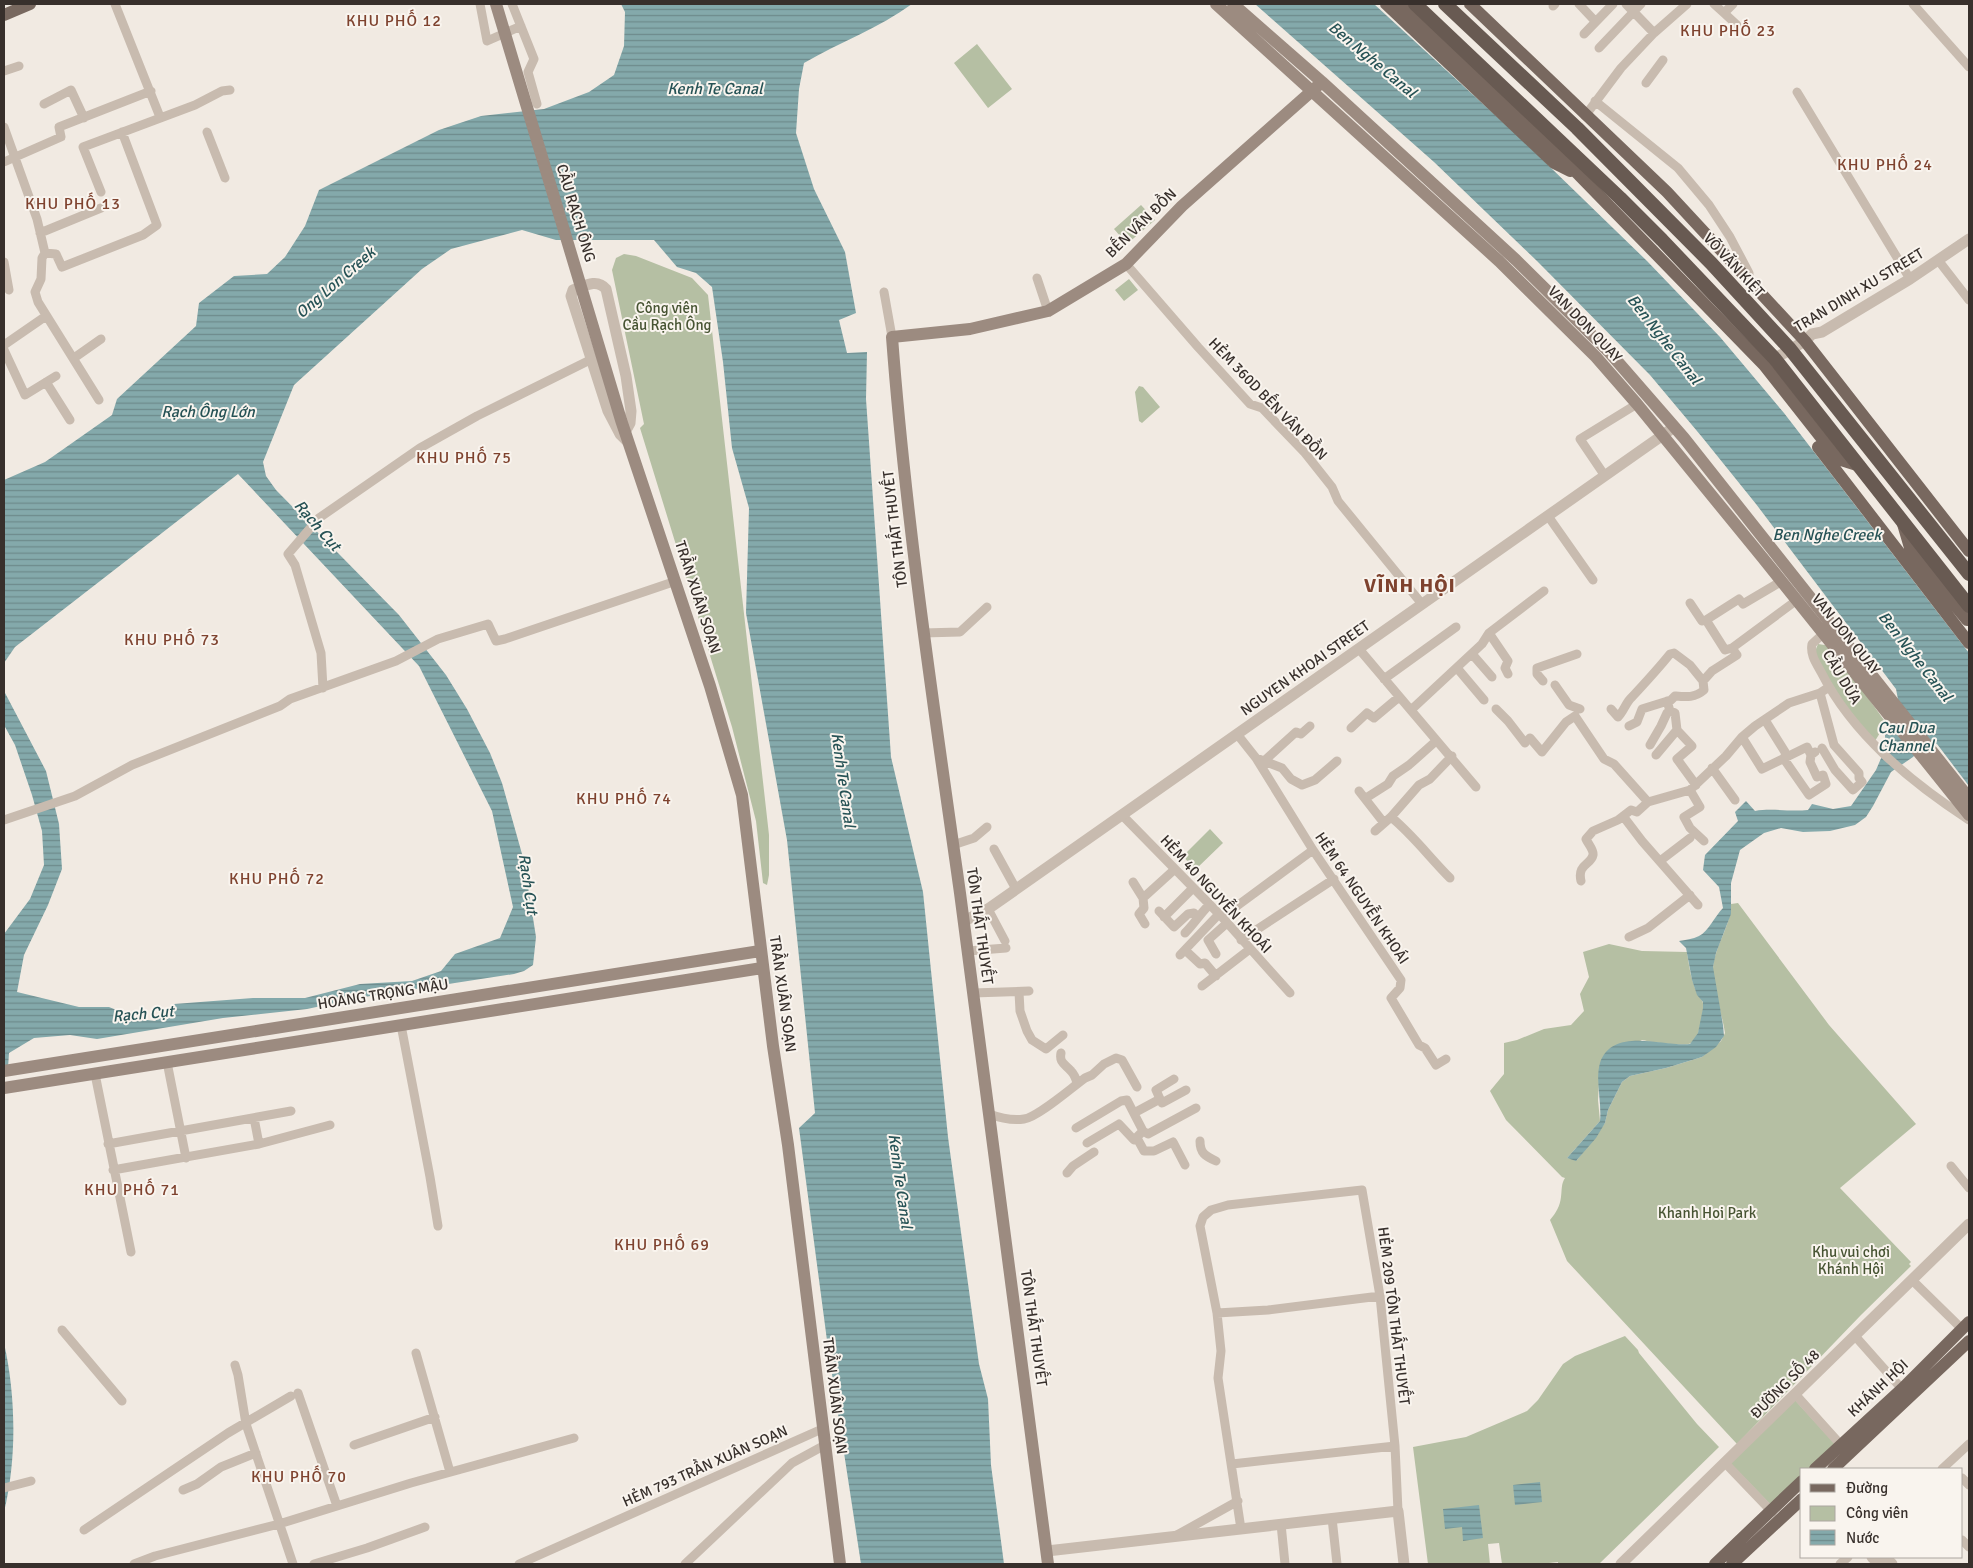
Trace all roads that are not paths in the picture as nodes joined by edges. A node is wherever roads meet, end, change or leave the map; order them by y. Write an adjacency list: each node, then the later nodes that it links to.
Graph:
1 (30, 4): 23 (main road)
2 (116, 4): 37 (street)
3 (480, 4): 26 (street)
4 (496, 4): 84 (main road, CẦU RẠCH ÔNG)
5 (512, 4): 26 (street)
6 (1216, 4): 35 (main road, VAN DON QUAY)
7 (1233, 4): 35 (main road, VAN DON QUAY)
8 (1386, 4): 50 (main road)
9 (1399, 4): 50 (main road)
10 (1415, 4): 76 (highway)
11 (1445, 4): 73 (highway, VÕ VĂN KIỆT)
12 (1470, 4): 42 (main road, VÕ VĂN KIỆT)
13 (1579, 4): 24 (street)
14 (1612, 4): 24 (street)
15 (1626, 4): 21 (street)
16 (1641, 4): 21 (street)
17 (1687, 4): 27 (street)
18 (1714, 4): 22 (street)
19 (1733, 4): 22 (street)
20 (1915, 4): 32 (street)
21 (1633, 11): 27 (street); 29 (street)
22 (1724, 14): 25 (street)
23 (4, 15)
24 (1595, 21): 28 (street)
25 (1737, 25)
26 (521, 26): 41 (street)
27 (1654, 33): 39 (street)
28 (1584, 34)
29 (1599, 48)
30 (1663, 60): 34 (street)
31 (19, 66): 33 (street)
32 (1969, 67)
33 (4, 71)
34 (1646, 83)
35 (1317, 86): 59 (main road, BẾN VÂN ĐỒN); 81 (main road, VAN DON QUAY); 83 (main road, VAN DON QUAY)
36 (230, 90): 43 (street)
37 (150, 91): 43 (street); 44 (street)
38 (1797, 92): 61 (street)
39 (1595, 100): 42 (street); 62 (street)
40 (44, 104): 44 (street)
41 (537, 104)
42 (1585, 116): 62 (main road, VÕ VĂN KIỆT)
43 (160, 117): 46 (street)
44 (84, 118): 48 (street)
45 (4, 127): 48 (street)
46 (122, 132): 52 (street); 56 (street)
47 (207, 132): 51 (street)
48 (15, 158): 49 (street); 54 (street)
49 (4, 162)
50 (1579, 175): 76 (main road)
51 (226, 178)
52 (101, 192)
53 (101, 208): 54 (street)
54 (40, 233): 56 (street)
55 (1969, 239): 57 (street, TRAN DINH XU STREET)
56 (45, 253): 67 (street)
57 (1938, 260): 61 (street, TRAN DINH XU STREET); 65 (street)
58 (4, 262): 63 (street)
59 (1126, 264): 66 (main road, BẾN VÂN ĐỒN); 98 (street, HẺM 360D BẾN VÂN ĐỒN)
60 (1037, 278): 66 (street)
61 (1910, 279): 70 (street, TRAN DINH XU STREET)
62 (1750, 281): 70 (main road, VÕ VĂN KIỆT)
63 (9, 290)
64 (884, 292): 68 (street, TÔN THẤT THUYẾT)
65 (1969, 300)
66 (1048, 311): 68 (main road, BẾN VÂN ĐỒN)
67 (46, 316): 71 (street); 74 (street)
68 (892, 338): 104 (main road, TÔN THẤT THUYẾT)
69 (101, 339): 74 (street)
70 (1805, 342): 73 (street, TRAN DINH XU STREET); 90 (main road, VÕ VĂN KIỆT)
71 (4, 345)
72 (4, 350): 78 (street)
73 (1790, 350): 76 (street, TRAN DINH XU STREET); 91 (highway, VÕ VĂN KIỆT)
74 (74, 358): 80 (street)
75 (590, 360): 84 (street, TRẦN XUÂN SOẠN); 84 (street, TRẦN XUÂN SOẠN); 120 (street)
76 (1769, 362): 79 (main road); 86 (highway)
77 (56, 376): 78 (street)
78 (46, 382): 82 (street)
79 (1790, 398): 86 (main road); 107 (main road)
80 (99, 400)
81 (1637, 404): 85 (main road, VAN DON QUAY); 87 (street)
82 (70, 420)
83 (1674, 426): 85 (street, NGUYEN KHOAI STREET); 125 (main road, VAN DON QUAY)
84 (625, 432): 93 (main road, TRẦN XUÂN SOẠN)
85 (1663, 435): 87 (street, NGUYEN KHOAI STREET); 94 (main road, VAN DON QUAY)
86 (1860, 466): 89 (highway)
87 (1605, 476): 88 (street, NGUYEN KHOAI STREET)
88 (1548, 516): 92 (street); 98 (street, NGUYEN KHOAI STREET)
89 (1903, 524): 99 (highway); 102 (main road)
90 (1969, 551)
91 (1969, 574)
92 (1592, 580)
93 (676, 581): 120 (street); 189 (main road, TRẦN XUÂN SOẠN)
94 (1782, 581): 96 (main road, VAN DON QUAY); 101 (street)
95 (1544, 590): 105 (street)
96 (1797, 600): 106 (main road, VAN DON QUAY); 108 (street)
97 (1690, 603): 101 (street)
98 (1422, 604): 109 (street, NGUYEN KHOAI STREET)
99 (1969, 606)
100 (987, 607): 104 (street)
101 (1706, 620): 108 (street)
102 (1969, 620)
103 (1456, 627): 115 (street)
104 (924, 633): 165 (main road, TÔN THẤT THUYẾT)
105 (1489, 633): 110 (street); 113 (street)
106 (1824, 633): 119 (street, CẦU DỪA); 125 (main road, VAN DON QUAY)
107 (1969, 643)
108 (1734, 647): 117 (street)
109 (1359, 649): 115 (street); 136 (street, NGUYEN KHOAI STREET)
110 (1472, 654): 112 (street); 114 (street)
111 (1577, 654): 116 (street)
112 (1457, 668): 123 (street); 128 (street)
113 (1508, 674)
114 (1492, 677)
115 (1384, 679): 122 (street)
116 (1543, 681)
117 (1703, 681): 124 (street); 127 (street)
118 (1555, 685): 130 (street)
119 (1828, 687): 121 (street); 160 (street, CẦU DỪA)
120 (322, 688): 158 (street)
121 (1820, 693): 131 (street); 139 (street)
122 (1399, 697): 128 (street); 134 (street)
123 (1484, 700)
124 (1667, 701): 129 (street); 133 (street)
125 (1890, 705): 146 (main road)
126 (1496, 709): 130 (street)
127 (1611, 709)
128 (1411, 710): 138 (street)
129 (1670, 711): 135 (street); 140 (street)
130 (1578, 713): 154 (street)
131 (1765, 720): 137 (street); 145 (street)
132 (1310, 726): 147 (street)
133 (1629, 726)
134 (1351, 728)
135 (1677, 730): 142 (street); 151 (street)
136 (1237, 734): 147 (street, HẺM 64 NGUYỄN KHOÁI); 155 (street, NGUYEN KHOAI STREET)
137 (1742, 737): 145 (street); 149 (street)
138 (1436, 741): 144 (street); 159 (street)
139 (1832, 742): 141 (street); 141 (street)
140 (1650, 746)
141 (1822, 748): 143 (street)
142 (1656, 755)
143 (1811, 755): 145 (street); 145 (street)
144 (1452, 756): 150 (street); 159 (street)
145 (1785, 756)
146 (1931, 758): 152 (main road); 156 (main road)
147 (1260, 760): 148 (street); 167 (street, HẺM 64 NGUYỄN KHOÁI)
148 (1337, 761)
149 (1712, 768): 151 (street); 153 (street)
150 (1476, 787)
151 (1693, 787): 154 (street); 164 (street)
152 (1969, 798)
153 (1735, 800)
154 (1648, 802): 157 (street)
155 (1122, 815): 169 (street, HẺM 40 NGUYỄN KHOÁI); 175 (street, NGUYEN KHOAI STREET)
156 (1969, 815)
157 (1624, 816): 168 (street); 172 (street)
158 (4, 820)
159 (1388, 820): 162 (street); 170 (street)
160 (1969, 820)
161 (987, 827): 165 (street)
162 (1375, 831)
163 (1690, 838): 168 (street)
164 (1704, 841)
165 (953, 845): 183 (main road, TÔN THẤT THUYẾT)
166 (994, 849): 175 (street)
167 (1313, 850): 171 (street, HẺM 64 NGUYỄN KHOÁI); 182 (street)
168 (1660, 860): 176 (street)
169 (1175, 869): 174 (street, HẺM 40 NGUYỄN KHOÁI); 177 (street)
170 (1450, 878)
171 (1334, 879): 187 (street); 208 (street, HẺM 64 NGUYỄN KHOÁI)
172 (1581, 881)
173 (1133, 882): 177 (street)
174 (1193, 888): 178 (street, HẺM 40 NGUYỄN KHOÁI); 181 (street)
175 (1016, 889): 180 (street, NGUYEN KHOAI STREET)
176 (1690, 895): 179 (street); 186 (street)
177 (1143, 898): 184 (street)
178 (1209, 905): 181 (street); 182 (street, HẺM 40 NGUYỄN KHOÁI)
179 (1698, 905)
180 (988, 908): 183 (street, NGUYEN KHOAI STREET); 190 (street)
181 (1197, 917): 185 (street)
182 (1223, 918): 187 (street, HẺM 40 NGUYỄN KHOÁI); 191 (street); 193 (street)
183 (964, 922): 190 (main road, TÔN THẤT THUYẾT)
184 (1145, 924)
185 (1185, 933)
186 (1629, 936)
187 (1241, 940): 188 (street, HẺM 40 NGUYỄN KHOÁI)
188 (1250, 949): 193 (street); 199 (street, HẺM 40 NGUYỄN KHOÁI)
189 (760, 951): 192 (main road, TRẦN XUÂN SOẠN); 194 (main road, HOÀNG TRỌNG MẬU)
190 (968, 952): 198 (main road, TÔN THẤT THUYẾT)
191 (1216, 954)
192 (762, 968): 200 (main road); 256 (main road, TRẦN XUÂN SOẠN)
193 (1216, 976): 195 (street)
194 (569, 981): 200 (main road); 201 (main road, HOÀNG TRỌNG MẬU)
195 (1202, 986)
196 (1029, 991): 197 (street)
197 (1019, 992): 198 (street); 204 (street)
198 (973, 993): 221 (main road, TÔN THẤT THUYẾT)
199 (1290, 993)
200 (572, 998): 202 (main road)
201 (398, 1008): 202 (main road); 203 (main road, HOÀNG TRỌNG MẬU)
202 (401, 1025): 205 (main road); 240 (street)
203 (241, 1033): 205 (main road); 207 (main road, HOÀNG TRỌNG MẬU)
204 (1064, 1035)
205 (242, 1050): 209 (main road)
206 (1061, 1053): 213 (street)
207 (93, 1057): 210 (main road, HOÀNG TRỌNG MẬU); 211 (main road)
208 (1446, 1059)
209 (167, 1062): 211 (main road); 225 (street)
210 (7, 1070)
211 (95, 1074): 214 (main road); 229 (street)
212 (1174, 1079): 217 (street)
213 (1078, 1083): 215 (street); 221 (street)
214 (8, 1087)
215 (1137, 1087)
216 (1186, 1090): 217 (street)
217 (1160, 1099): 220 (street)
218 (1196, 1108): 226 (street)
219 (291, 1111): 222 (street)
220 (1134, 1113): 224 (street); 226 (street)
221 (989, 1114): 286 (main road, TÔN THẤT THUYẾT)
222 (254, 1118): 225 (street); 230 (street)
223 (330, 1125): 230 (street)
224 (1076, 1128)
225 (181, 1132): 229 (street); 232 (street)
226 (1140, 1135): 228 (street); 234 (street)
227 (1200, 1141): 233 (street)
228 (1087, 1143)
229 (108, 1144): 236 (street)
230 (259, 1144): 232 (street)
231 (1094, 1152): 237 (street)
232 (186, 1158): 236 (street)
233 (1216, 1161)
234 (1185, 1165)
235 (1951, 1166): 238 (street)
236 (113, 1170): 241 (street)
237 (1067, 1173)
238 (1969, 1188)
239 (1969, 1224): 242 (street, ĐƯỜNG SỐ 48)
240 (438, 1226)
241 (131, 1252)
242 (1912, 1280): 245 (street); 247 (street, ĐƯỜNG SỐ 48)
243 (1380, 1296): 244 (street); 244 (street, HẺM 209 TÔN THẤT THUYẾT); 262 (street, HẺM 209 TÔN THẤT THUYẾT)
244 (1217, 1313): 264 (street)
245 (1966, 1325): 251 (main road, KHÁNH HỘI)
246 (62, 1330): 253 (street)
247 (1855, 1336): 251 (street); 252 (street, ĐƯỜNG SỐ 48)
248 (1969, 1341): 268 (main road)
249 (416, 1353): 254 (street)
250 (235, 1365): 255 (street)
251 (1902, 1389): 261 (main road, KHÁNH HỘI)
252 (1796, 1395): 261 (street); 265 (street, ĐƯỜNG SỐ 48)
253 (122, 1401)
254 (435, 1417): 259 (street); 269 (street)
255 (246, 1424): 263 (street); 276 (street); 284 (street)
256 (822, 1429): 260 (main road, TRẦN XUÂN SOẠN); 290 (street, HẺM 793 TRẦN XUÂN SOẠN)
257 (574, 1438): 269 (street)
258 (1969, 1444): 266 (street)
259 (354, 1445)
260 (824, 1445): 291 (street); 292 (main road, TRẦN XUÂN SOẠN)
261 (1841, 1445): 267 (main road, KHÁNH HỘI)
262 (1395, 1446): 264 (street); 277 (street, HẺM 209 TÔN THẤT THUYẾT)
263 (256, 1453): 273 (street); 280 (street)
264 (1232, 1464): 274 (street)
265 (1726, 1464): 278 (street); 297 (street, ĐƯỜNG SỐ 48)
266 (1948, 1467)
267 (1816, 1468)
268 (1834, 1468)
269 (450, 1472): 276 (street)
270 (31, 1481): 272 (street)
271 (1800, 1484): 278 (main road)
272 (4, 1488)
273 (183, 1490)
274 (1238, 1501): 283 (street); 285 (street)
275 (1800, 1501): 299 (main road)
276 (337, 1506): 280 (street)
277 (1398, 1511): 279 (street); 296 (street)
278 (1772, 1512): 298 (main road)
279 (1332, 1518): 281 (street); 295 (street)
280 (280, 1524): 287 (street); 288 (street)
281 (1281, 1524): 283 (street); 294 (street)
282 (424, 1527): 289 (street)
283 (1241, 1529): 285 (street)
284 (84, 1530)
285 (1176, 1535): 286 (street)
286 (1047, 1550): 293 (main road, TÔN THẤT THUYẾT)
287 (134, 1564)
288 (293, 1564)
289 (314, 1564)
290 (519, 1564)
291 (685, 1564)
292 (840, 1564)
293 (1048, 1564)
294 (1285, 1564)
295 (1337, 1564)
296 (1404, 1564)
297 (1621, 1564)
298 (1715, 1564)
299 (1732, 1564)

